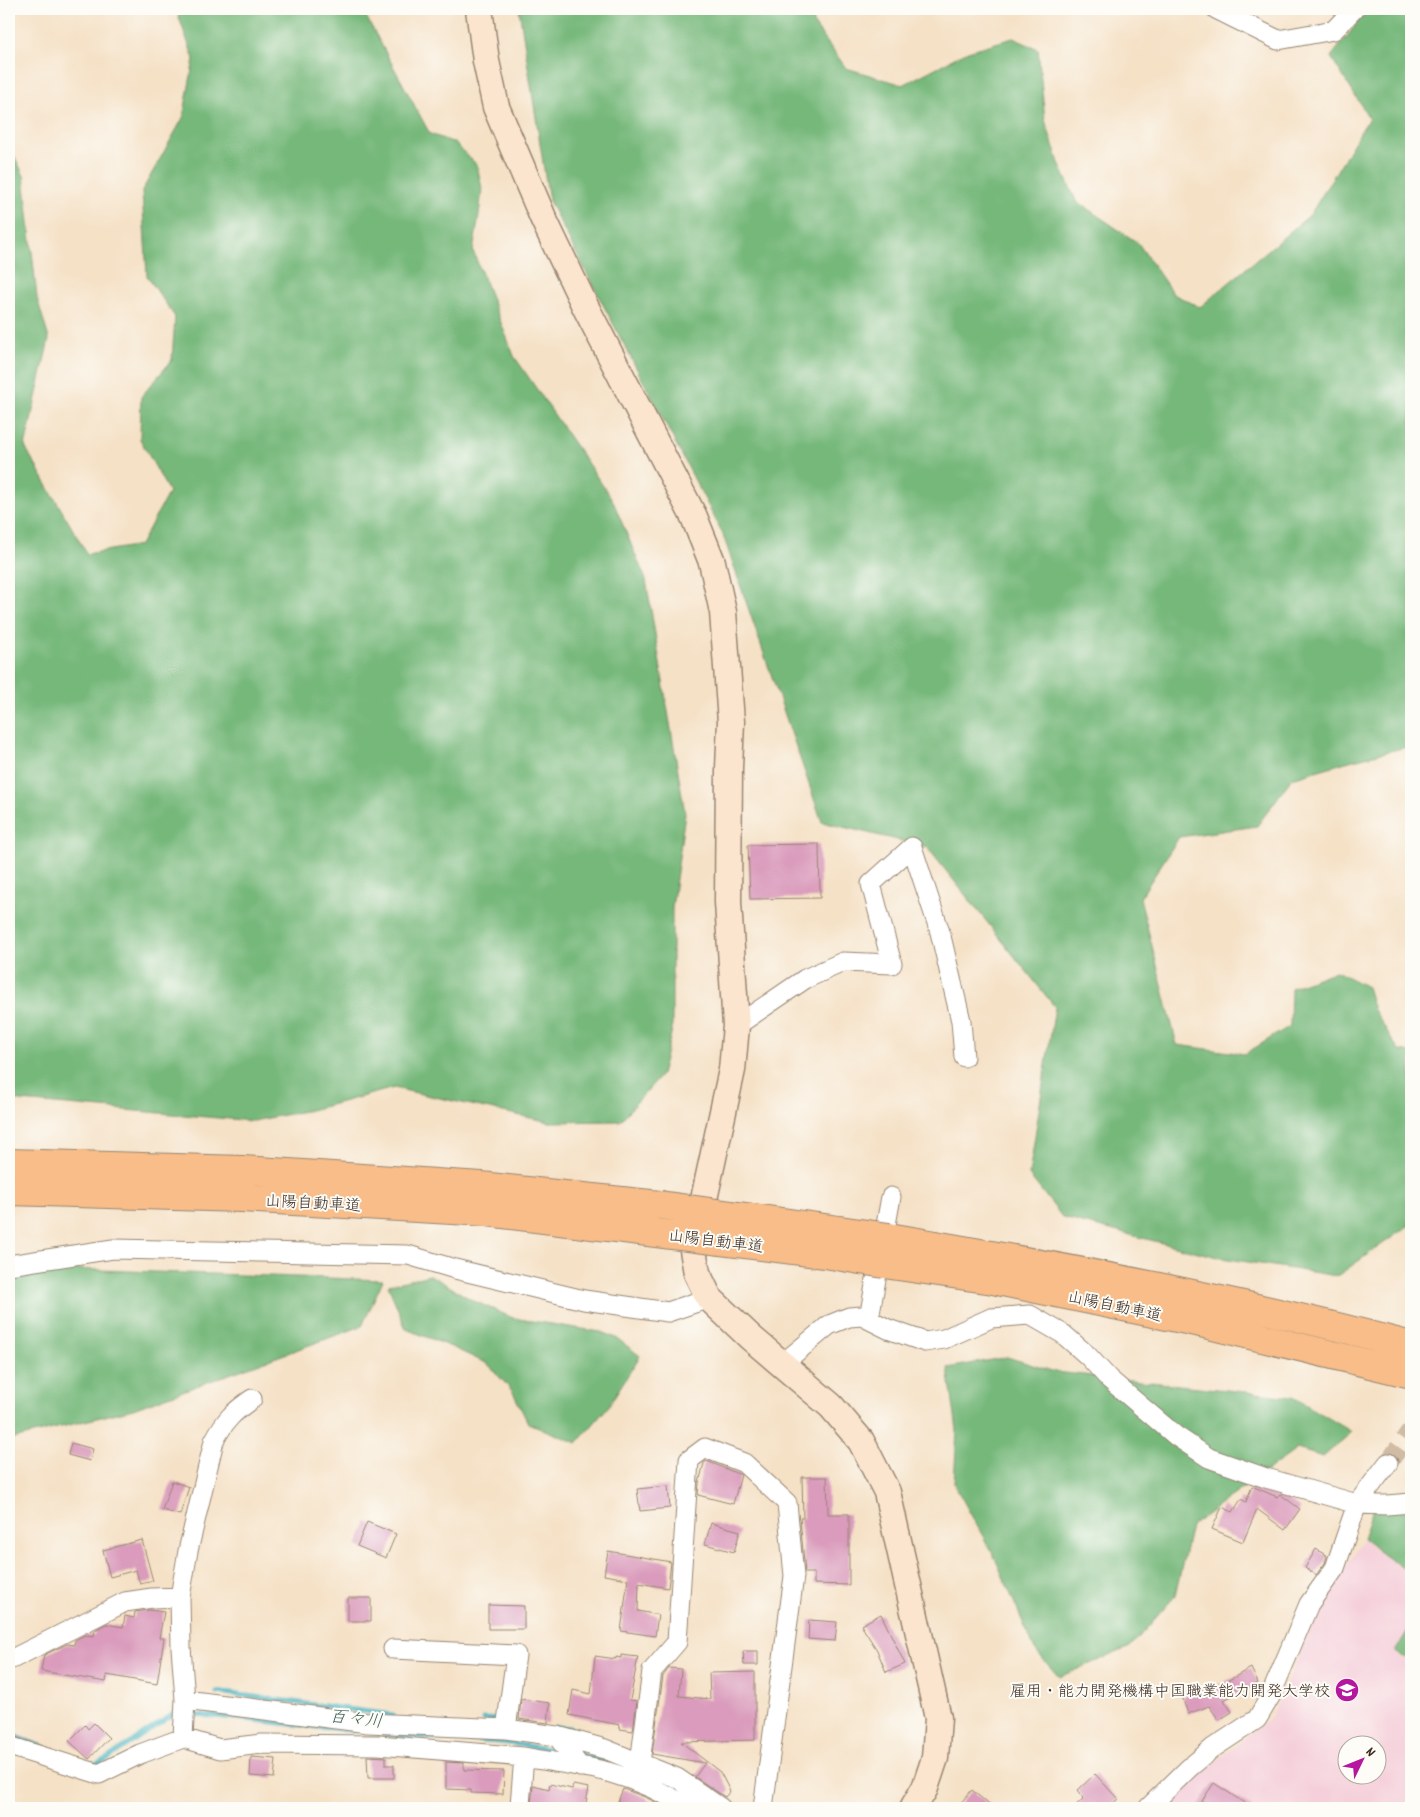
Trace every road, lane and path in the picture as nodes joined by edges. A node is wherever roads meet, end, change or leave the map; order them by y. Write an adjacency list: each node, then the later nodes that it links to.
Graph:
1 (479, 9): 4 (street)
2 (1216, 9): 3 (street)
3 (1354, 9)
4 (736, 1026): 5 (street); 10 (street)
5 (964, 1057)
6 (9, 1163): 12 (highway, 山陽自動車道, bridge)
7 (9, 1191): 14 (highway, 山陽自動車道, bridge)
8 (891, 1197): 11 (street)
9 (9, 1265): 10 (street)
10 (709, 1298): 13 (street)
11 (869, 1318): 13 (street); 18 (street)
12 (1411, 1346)
13 (782, 1364): 35 (street)
14 (1411, 1374)
15 (252, 1399): 19 (street)
16 (1388, 1463): 18 (street)
17 (1411, 1503): 18 (street)
18 (1357, 1504): 36 (street)
19 (180, 1596): 21 (street); 22 (street)
20 (393, 1649): 23 (street)
21 (9, 1659)
22 (184, 1716): 24 (street); 26 (street); 27 (street)
23 (507, 1723): 24 (street); 25 (street)
24 (381, 1724): 26 (street)
25 (559, 1738): 29 (street); 30 (street)
26 (378, 1745): 28 (street)
27 (9, 1746)
28 (524, 1757): 30 (street); 31 (street)
29 (641, 1757): 33 (street); 34 (street)
30 (578, 1765): 32 (street)
31 (520, 1805)
32 (689, 1808)
33 (721, 1808)
34 (763, 1808)
35 (912, 1808)
36 (1148, 1808)

